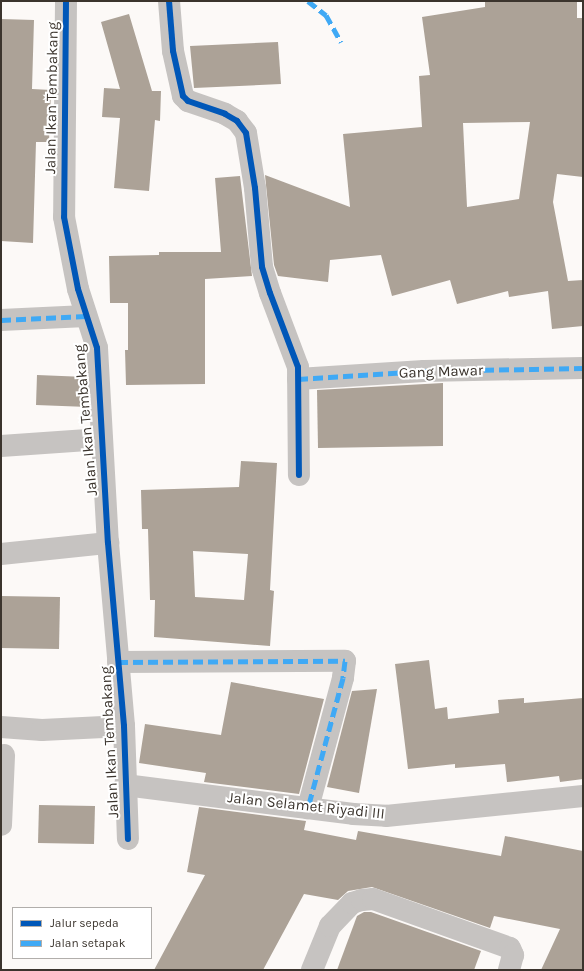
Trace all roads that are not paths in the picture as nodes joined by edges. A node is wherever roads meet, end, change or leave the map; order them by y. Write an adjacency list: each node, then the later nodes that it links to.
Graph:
1 (66, 1): 3 (street, Jalan Ikan Tembakang)
2 (169, 1): 6 (street)
3 (86, 316): 4 (street); 7 (street, Jalan Ikan Tembakang)
4 (1, 320)
5 (583, 368): 6 (street, Gang Mawar)
6 (298, 379): 9 (street)
7 (102, 439): 8 (street); 10 (street, Jalan Ikan Tembakang)
8 (1, 446)
9 (299, 475)
10 (108, 543): 11 (street); 12 (street, Jalan Ikan Tembakang)
11 (1, 554)
12 (118, 662): 13 (street, Jalan Ikan Tembakang); 18 (street)
13 (124, 726): 14 (street); 16 (street, Jalan Ikan Tembakang)
14 (1, 727)
15 (4, 754): 19 (street)
16 (126, 785): 18 (street, Jalan Selamet Riyadi III); 20 (street, Jalan Ikan Tembakang)
17 (583, 796): 18 (street, Jalan Selamet Riyadi III)
18 (308, 808)
19 (1, 825)
20 (128, 839)
21 (312, 970): 22 (street)
22 (509, 970)

